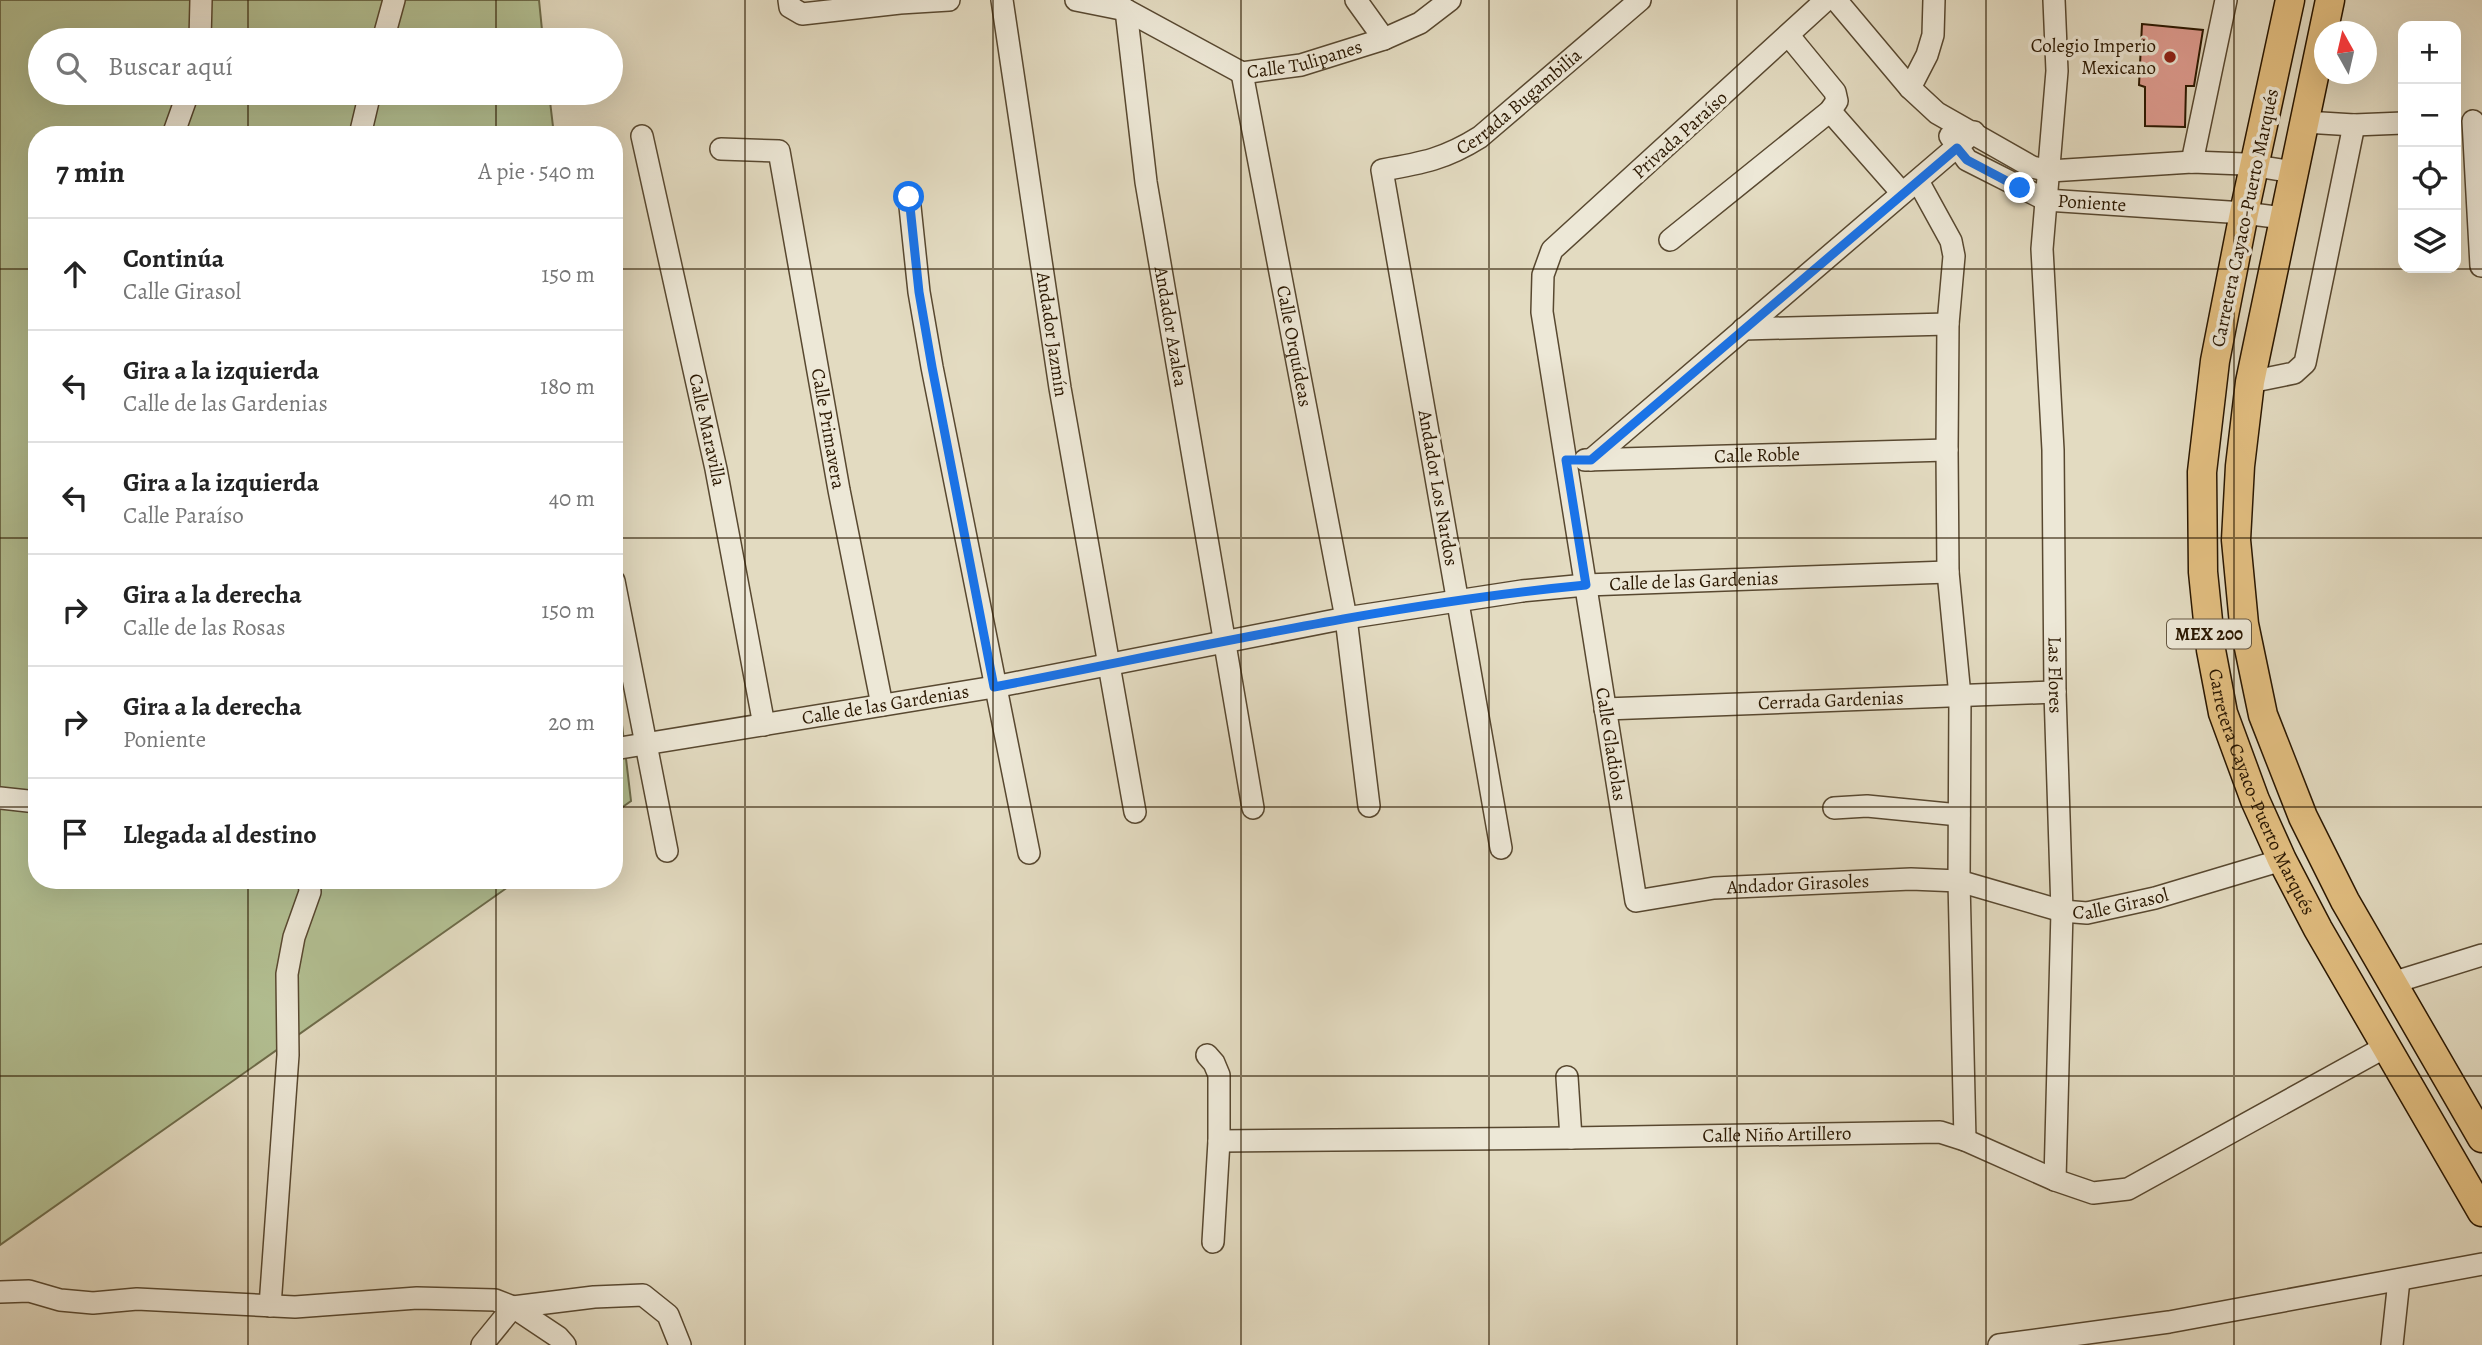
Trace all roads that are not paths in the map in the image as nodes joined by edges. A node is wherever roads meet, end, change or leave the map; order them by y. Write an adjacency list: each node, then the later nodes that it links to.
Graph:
1 (201, 0): 19 (street)
2 (394, 0): 20 (street)
3 (940, 0): 4 (street); 17 (street)
4 (949, 0)
5 (1002, 0): 64 (street, Andador Jazmín)
6 (1076, 0): 18 (street, Calle Tulipanes)
7 (1356, 0): 22 (street)
8 (1450, 0): 22 (street, Calle Tulipanes)
9 (1640, 0): 41 (street, Cerrada Bugambilia)
10 (1826, 0): 21 (street, Privada Paraíso)
11 (1836, 0): 24 (street, Poniente)
12 (1934, 0): 24 (street)
13 (2054, 0): 42 (street, Las Flores)
14 (2226, 0): 39 (street)
15 (2290, 0): 40 (main road, Carretera Cayaco-Puerto Marqués / MEX 200)
16 (2330, 0): 30 (main road, Carretera Cayaco-Puerto Marqués / MEX 200)
17 (790, 4)
18 (1126, 10): 23 (street, Calle Tulipanes); 63 (street, Andador Azalea)
19 (200, 28)
20 (386, 28)
21 (1789, 36): 27 (street); 51 (street, Privada Paraíso)
22 (1384, 39): 23 (street, Calle Tulipanes)
23 (1242, 74): 61 (street, Calle Orquídeas)
24 (1910, 88): 28 (street, Poniente)
25 (184, 105): 33 (street)
26 (367, 105): 34 (street)
27 (1833, 106): 44 (street); 49 (street)
28 (1937, 113): 35 (street, Poniente); 37 (street, Poniente)
29 (2470, 121): 50 (street)
30 (2305, 122): 32 (street); 43 (main road, Carretera Cayaco-Puerto Marqués / MEX 200)
31 (2398, 123): 32 (street)
32 (2354, 125): 54 (street)
33 (176, 126)
34 (362, 126)
35 (1974, 132): 37 (street); 42 (street, Poniente)
36 (642, 136): 70 (street, Calle Maravilla)
37 (1957, 148): 44 (street); 46 (street, Poniente)
38 (721, 149): 68 (street, Calle Primavera)
39 (2192, 162): 40 (street, Poniente); 42 (street, Poniente)
40 (2255, 166): 43 (street, Poniente); 47 (main road, Carretera Cayaco-Puerto Marqués / MEX 200)
41 (1382, 170): 60 (street, Andador Los Nardos)
42 (2050, 171): 46 (street, Las Flores)
43 (2293, 172): 48 (main road, Carretera Cayaco-Puerto Marqués / MEX 200)
44 (1910, 187): 52 (street); 53 (street)
45 (909, 197): 65 (street)
46 (2046, 200): 47 (street, Poniente); 66 (street, Las Flores)
47 (2244, 213): 48 (street, Poniente); 83 (main road, Carretera Cayaco-Puerto Marqués / MEX 200)
48 (2283, 218): 54 (main road, Carretera Cayaco-Puerto Marqués / MEX 200)
49 (1670, 240)
50 (2481, 266)
51 (1542, 275): 56 (street, Calle Gladiolas)
52 (1948, 324): 53 (street); 55 (street)
53 (1743, 329): 57 (street)
54 (2250, 382): 89 (main road, Carretera Cayaco-Puerto Marqués / MEX 200)
55 (1947, 450): 57 (street, Calle Roble); 58 (street)
56 (1566, 460): 57 (street, Calle Roble); 59 (street, Calle Gladiolas)
57 (1591, 460)
58 (1948, 572): 59 (street, Calle de las Gardenias); 67 (street)
59 (1586, 585): 60 (street, Calle de las Gardenias); 69 (street, Calle Gladiolas)
60 (1458, 600): 61 (street, Calle de las Gardenias); 80 (street, Andador Los Nardos)
61 (1346, 618): 63 (street, Calle de las Gardenias); 75 (street, Calle Orquídeas)
62 (623, 624): 71 (street)
63 (1226, 642): 64 (street, Calle de las Gardenias); 76 (street, Andador Azalea)
64 (1108, 665): 65 (street, Calle de las Gardenias); 78 (street, Andador Jazmín)
65 (994, 687): 68 (street, Calle de las Gardenias); 82 (street)
66 (2055, 692): 67 (street, Cerrada Gardenias); 87 (street, Las Flores)
67 (1960, 696): 69 (street, Cerrada Gardenias); 79 (street)
68 (882, 705): 70 (street, Calle de las Gardenias)
69 (1605, 709): 86 (street, Calle Gladiolas)
70 (764, 725): 71 (street, Calle de las Gardenias)
71 (648, 743): 72 (street, Calle de las Gardenias); 81 (street)
72 (623, 747)
73 (0, 799): 74 (street)
74 (28, 801)
75 (1369, 806)
76 (1253, 808)
77 (1834, 808): 79 (street)
78 (1135, 812)
79 (1959, 814): 84 (street)
80 (1501, 848)
81 (667, 851)
82 (1029, 853)
83 (2282, 860): 87 (street, Calle Girasol); 90 (main road, Carretera Cayaco-Puerto Marqués / MEX 200)
84 (1959, 881): 86 (street, Andador Girasoles); 87 (street, Calle Girasol); 95 (street)
85 (310, 889): 103 (street)
86 (1636, 901)
87 (2062, 911): 97 (street, Las Flores)
88 (2482, 955): 89 (street)
89 (2392, 983): 93 (main road, Carretera Cayaco-Puerto Marqués / MEX 200)
90 (2387, 1046): 97 (street, Calle Niño Artillero); 98 (main road, Carretera Cayaco-Puerto Marqués / MEX 200)
91 (1207, 1055): 96 (street)
92 (1567, 1077): 94 (street)
93 (2478, 1124)
94 (1572, 1138): 95 (street, Calle Niño Artillero); 96 (street, Calle Niño Artillero)
95 (1965, 1140): 97 (street, Calle Niño Artillero)
96 (1219, 1141): 99 (street)
97 (2055, 1180)
98 (2482, 1212)
99 (1213, 1242)
100 (2482, 1264): 101 (street)
101 (2399, 1280): 105 (street); 110 (street)
102 (0, 1292): 103 (street)
103 (270, 1306): 104 (street)
104 (513, 1307): 106 (street); 107 (street); 108 (street)
105 (2030, 1343): 109 (street)
106 (482, 1345)
107 (565, 1345)
108 (680, 1345)
109 (1999, 1345)
110 (2392, 1345)

